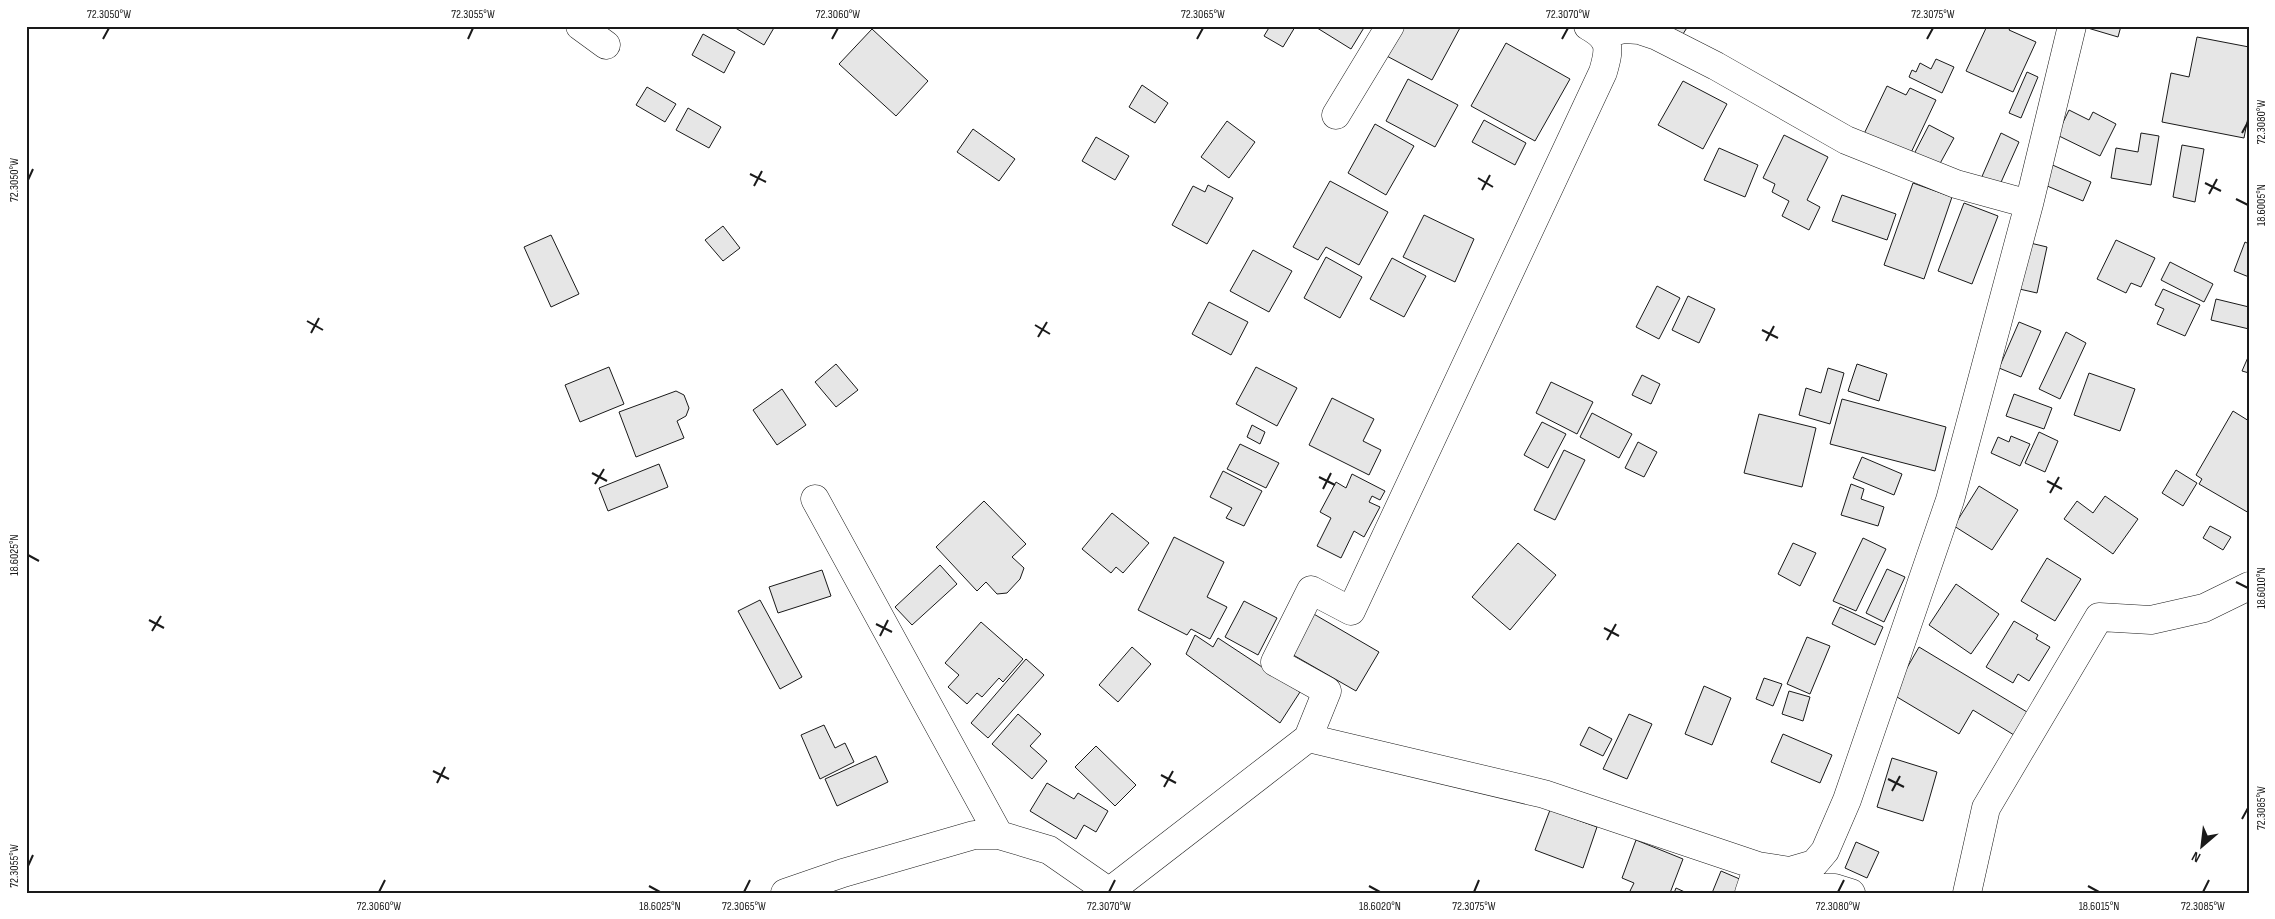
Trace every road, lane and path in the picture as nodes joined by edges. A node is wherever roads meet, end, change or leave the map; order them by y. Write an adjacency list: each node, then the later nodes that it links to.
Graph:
1 (580, 26): 5 (street)
2 (1390, 26): 6 (street)
3 (2072, 26): 7 (street)
4 (1595, 30): 7 (street); 10 (street)
5 (606, 46)
6 (1336, 115)
7 (2029, 204): 12 (street)
8 (815, 499): 11 (street)
9 (2249, 586): 16 (street)
10 (1308, 738): 12 (street); 13 (street)
11 (1000, 835): 13 (street); 14 (street)
12 (1753, 882): 15 (street)
13 (1111, 892)
14 (785, 893)
15 (1850, 893)
16 (1967, 893)

